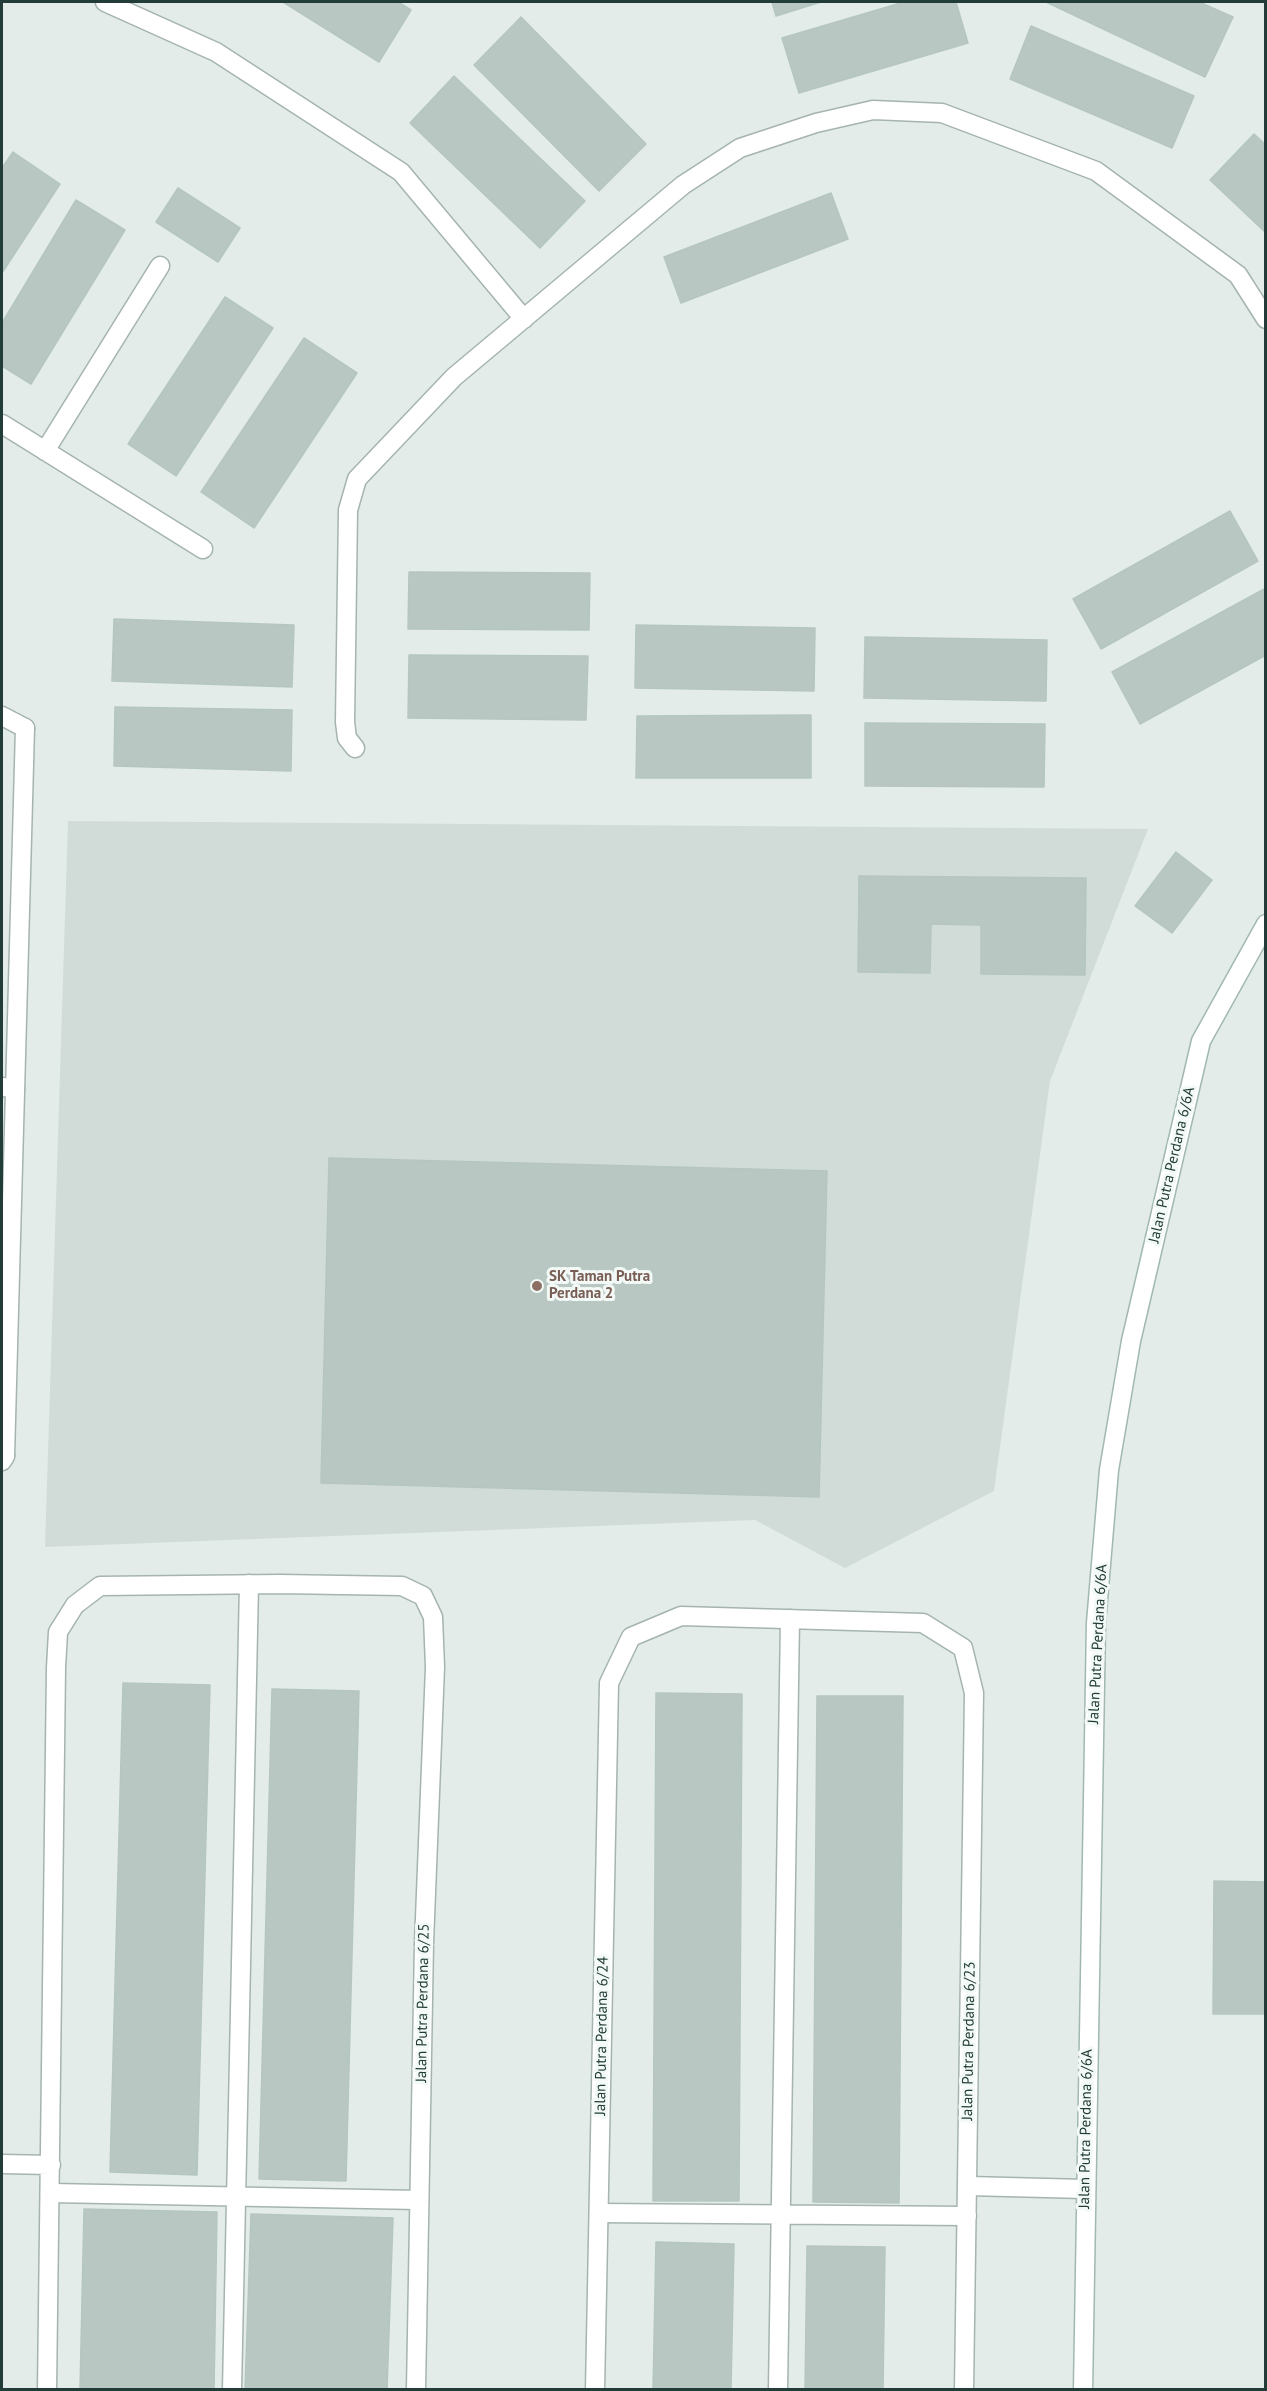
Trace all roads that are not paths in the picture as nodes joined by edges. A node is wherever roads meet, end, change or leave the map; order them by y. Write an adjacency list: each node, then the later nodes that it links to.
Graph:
1 (105, 2): 3 (street)
2 (160, 266): 6 (street)
3 (524, 319): 4 (street); 9 (street)
4 (1266, 319)
5 (2, 424): 6 (street)
6 (45, 451): 7 (street)
7 (203, 549)
8 (2, 716): 11 (street)
9 (355, 748)
10 (1266, 924): 19 (street, Jalan Putra Perdana 6/6A)
11 (8, 1088): 12 (street)
12 (3, 1458)
13 (249, 1584): 17 (street); 21 (street); 22 (street, Jalan Putra Perdana 6/25)
14 (790, 1619): 15 (street, Jalan Putra Perdana 6/23); 18 (street, Jalan Putra Perdana 6/23); 24 (street)
15 (609, 1683): 23 (street, Jalan Putra Perdana 6/24)
16 (2, 2164): 17 (street)
17 (51, 2165): 20 (street)
18 (968, 2186): 19 (street); 25 (street, Jalan Putra Perdana 6/23)
19 (1085, 2189): 32 (street, Jalan Putra Perdana 6/6A)
20 (51, 2193): 21 (street); 26 (street)
21 (236, 2197): 22 (street); 27 (street)
22 (419, 2200): 28 (street, Jalan Putra Perdana 6/25)
23 (598, 2213): 24 (street); 29 (street, Jalan Putra Perdana 6/24)
24 (781, 2214): 25 (street); 30 (street)
25 (967, 2216): 31 (street, Jalan Putra Perdana 6/23)
26 (47, 2390)
27 (232, 2390)
28 (416, 2390)
29 (595, 2390)
30 (778, 2390)
31 (964, 2390)
32 (1083, 2390)

